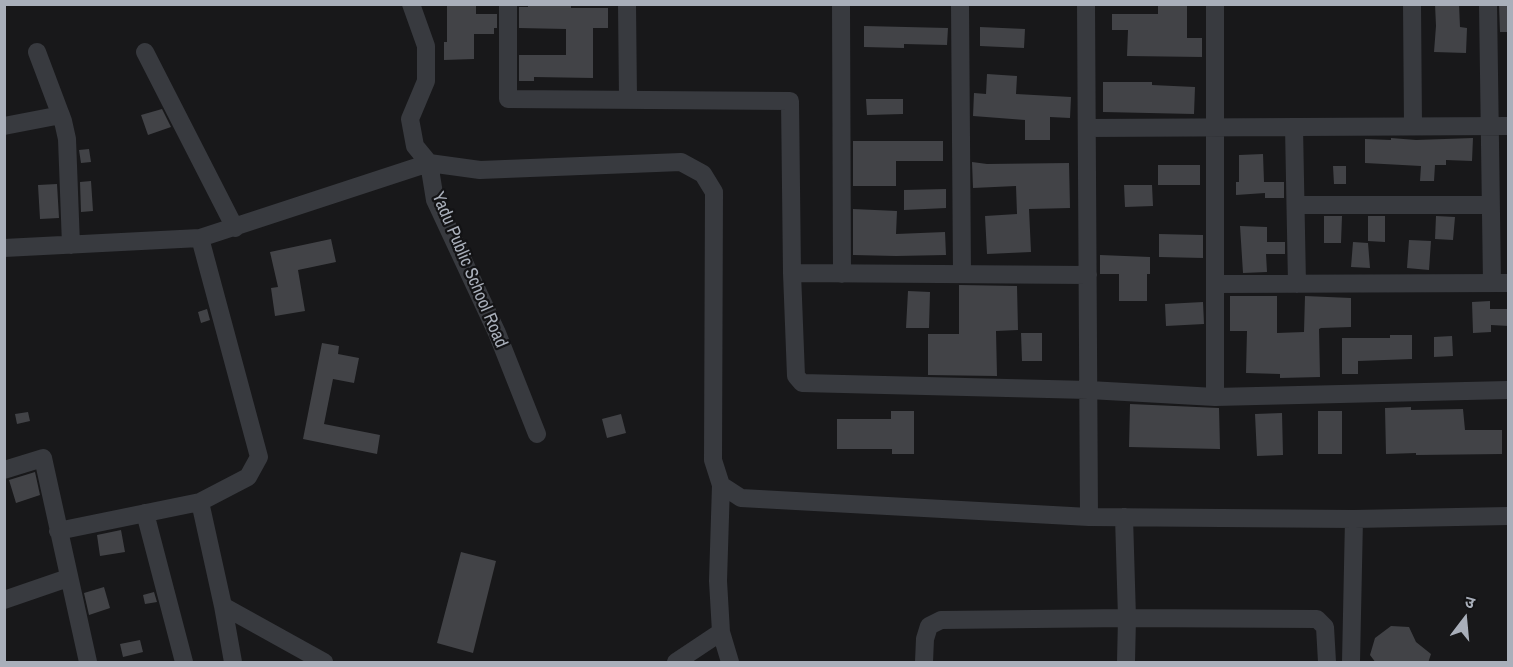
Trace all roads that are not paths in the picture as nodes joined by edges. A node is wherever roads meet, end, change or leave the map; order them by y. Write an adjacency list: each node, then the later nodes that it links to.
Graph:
1 (411, 4): 21 (street, Yadu Public School Road)
2 (508, 4): 12 (street)
3 (627, 4): 12 (street)
4 (841, 4): 29 (street)
5 (960, 4): 30 (street)
6 (1086, 4): 20 (street)
7 (1215, 4): 18 (street)
8 (1412, 4): 15 (street)
9 (1488, 4): 16 (street)
10 (37, 52): 13 (street)
11 (145, 52): 24 (street)
12 (628, 99): 28 (street)
13 (61, 115): 14 (street); 26 (street)
14 (4, 126)
15 (1413, 126): 16 (street); 19 (street)
16 (1489, 126): 17 (street); 23 (street)
17 (1509, 126)
18 (1215, 127): 19 (street); 20 (street); 33 (street)
19 (1294, 127): 22 (street)
20 (1087, 128): 31 (street)
21 (429, 162): 24 (street); 38 (street, Yadu Public School Road); 40 (street)
22 (1296, 205): 23 (street); 34 (street)
23 (1490, 205): 32 (street)
24 (235, 228): 25 (street)
25 (200, 238): 26 (street); 41 (street)
26 (71, 244): 27 (street)
27 (4, 248)
28 (792, 273): 29 (street); 35 (street)
29 (842, 273): 30 (street)
30 (962, 274): 31 (street)
31 (1088, 275): 35 (street)
32 (1500, 283): 34 (street)
33 (1215, 284): 34 (street); 37 (street)
34 (1297, 284)
35 (1089, 390): 37 (street); 44 (street)
36 (1509, 390): 37 (street)
37 (1215, 397)
38 (537, 434)
39 (4, 470): 47 (street)
40 (721, 485): 44 (street); 52 (street)
41 (200, 502): 42 (street); 50 (street)
42 (145, 513): 47 (street); 54 (street)
43 (1509, 516): 46 (street)
44 (1089, 517): 45 (street)
45 (1124, 517): 46 (street); 51 (street)
46 (1354, 519): 62 (street)
47 (58, 531): 48 (street)
48 (68, 578): 49 (street); 53 (street)
49 (4, 600)
50 (223, 606): 55 (street); 56 (street)
51 (1127, 618): 59 (street); 60 (street); 61 (street)
52 (721, 632): 57 (street); 58 (street)
53 (88, 663)
54 (184, 663)
55 (233, 663)
56 (324, 663)
57 (676, 663)
58 (730, 663)
59 (924, 663)
60 (1125, 663)
61 (1327, 663)
62 (1351, 663)

